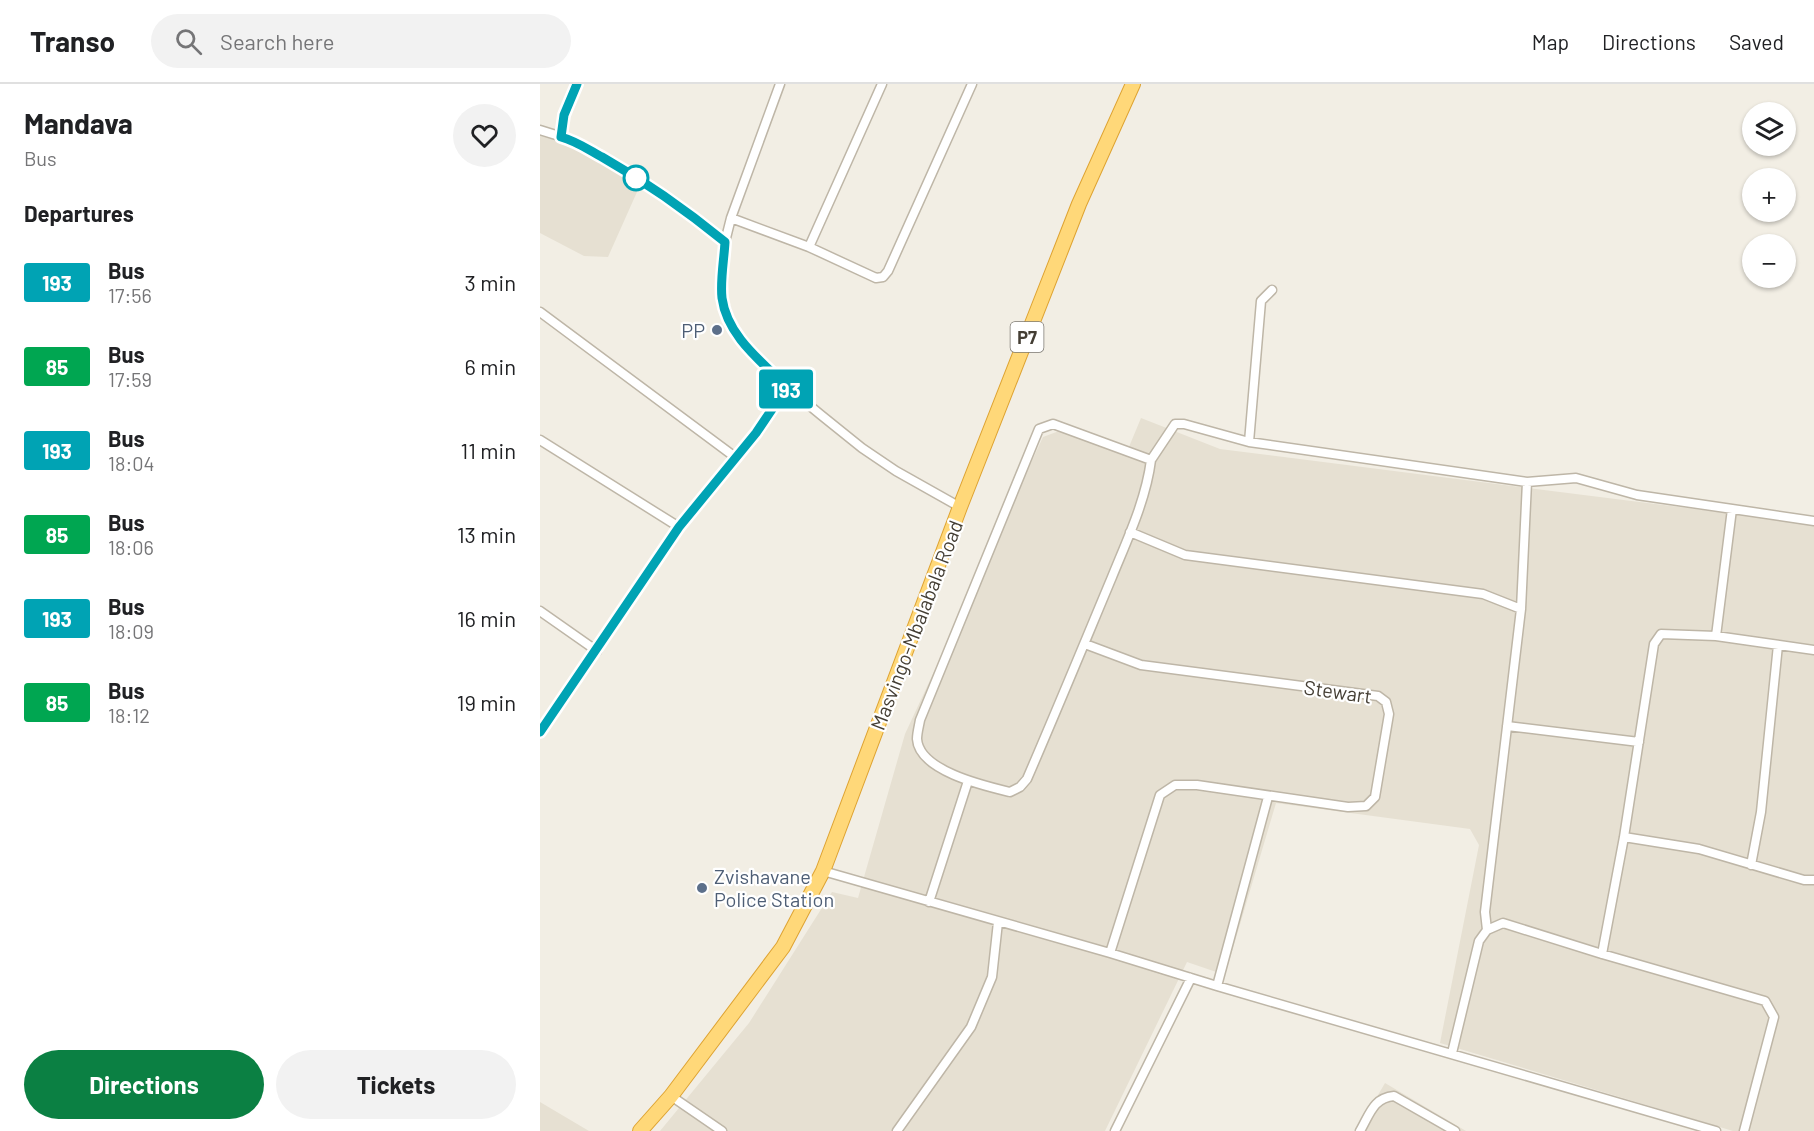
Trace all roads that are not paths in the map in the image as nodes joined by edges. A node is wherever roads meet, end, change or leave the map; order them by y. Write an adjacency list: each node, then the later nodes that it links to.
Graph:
1 (577, 84): 7 (street)
2 (780, 84): 8 (street)
3 (882, 84): 10 (street)
4 (972, 84): 10 (street)
5 (1133, 84): 19 (highway, Masvingo-Mbalabala Road / P7)
6 (540, 130): 7 (street)
7 (561, 137): 9 (street)
8 (731, 218): 9 (street); 10 (street)
9 (725, 242): 13 (street)
10 (809, 247)
11 (1272, 290): 15 (street)
12 (540, 312): 16 (street)
13 (787, 387): 16 (street); 19 (street)
14 (540, 440): 22 (street)
15 (1249, 442): 17 (street); 18 (street)
16 (735, 457): 22 (street)
17 (1151, 460): 23 (street); 34 (street)
18 (1527, 482): 20 (street); 24 (street)
19 (960, 507): 38 (highway, Masvingo-Mbalabala Road / P7)
20 (1732, 509): 21 (street); 26 (street)
21 (1814, 521)
22 (679, 527): 30 (street)
23 (1130, 532): 24 (street); 27 (street)
24 (1521, 609): 31 (street)
25 (540, 610): 30 (street)
26 (1716, 636): 28 (street); 33 (street)
27 (1085, 644): 34 (street); 35 (street, Stewart)
28 (1778, 645): 29 (street); 37 (street)
29 (1814, 650)
30 (597, 651): 32 (street)
31 (1507, 726): 33 (street); 42 (street)
32 (540, 732)
33 (1639, 742): 36 (street)
34 (968, 781): 40 (street)
35 (1268, 797): 43 (street); 46 (street)
36 (1624, 837): 37 (street); 44 (street)
37 (1751, 865): 39 (street)
38 (823, 871): 40 (street); 48 (highway, Masvingo-Mbalabala Road / P7)
39 (1814, 880)
40 (929, 902): 41 (street)
41 (998, 922): 43 (street); 52 (street)
42 (1487, 930): 44 (street); 47 (street)
43 (1110, 952): 45 (street)
44 (1602, 954): 56 (street)
45 (1191, 978): 46 (street); 53 (street)
46 (1217, 986): 47 (street)
47 (1452, 1053): 55 (street)
48 (671, 1096): 50 (highway, Masvingo-Mbalabala Road / P7); 51 (street)
49 (1450, 1130): 54 (street)
50 (640, 1131)
51 (722, 1131)
52 (897, 1131)
53 (1115, 1131)
54 (1360, 1131)
55 (1716, 1131)
56 (1744, 1131)

